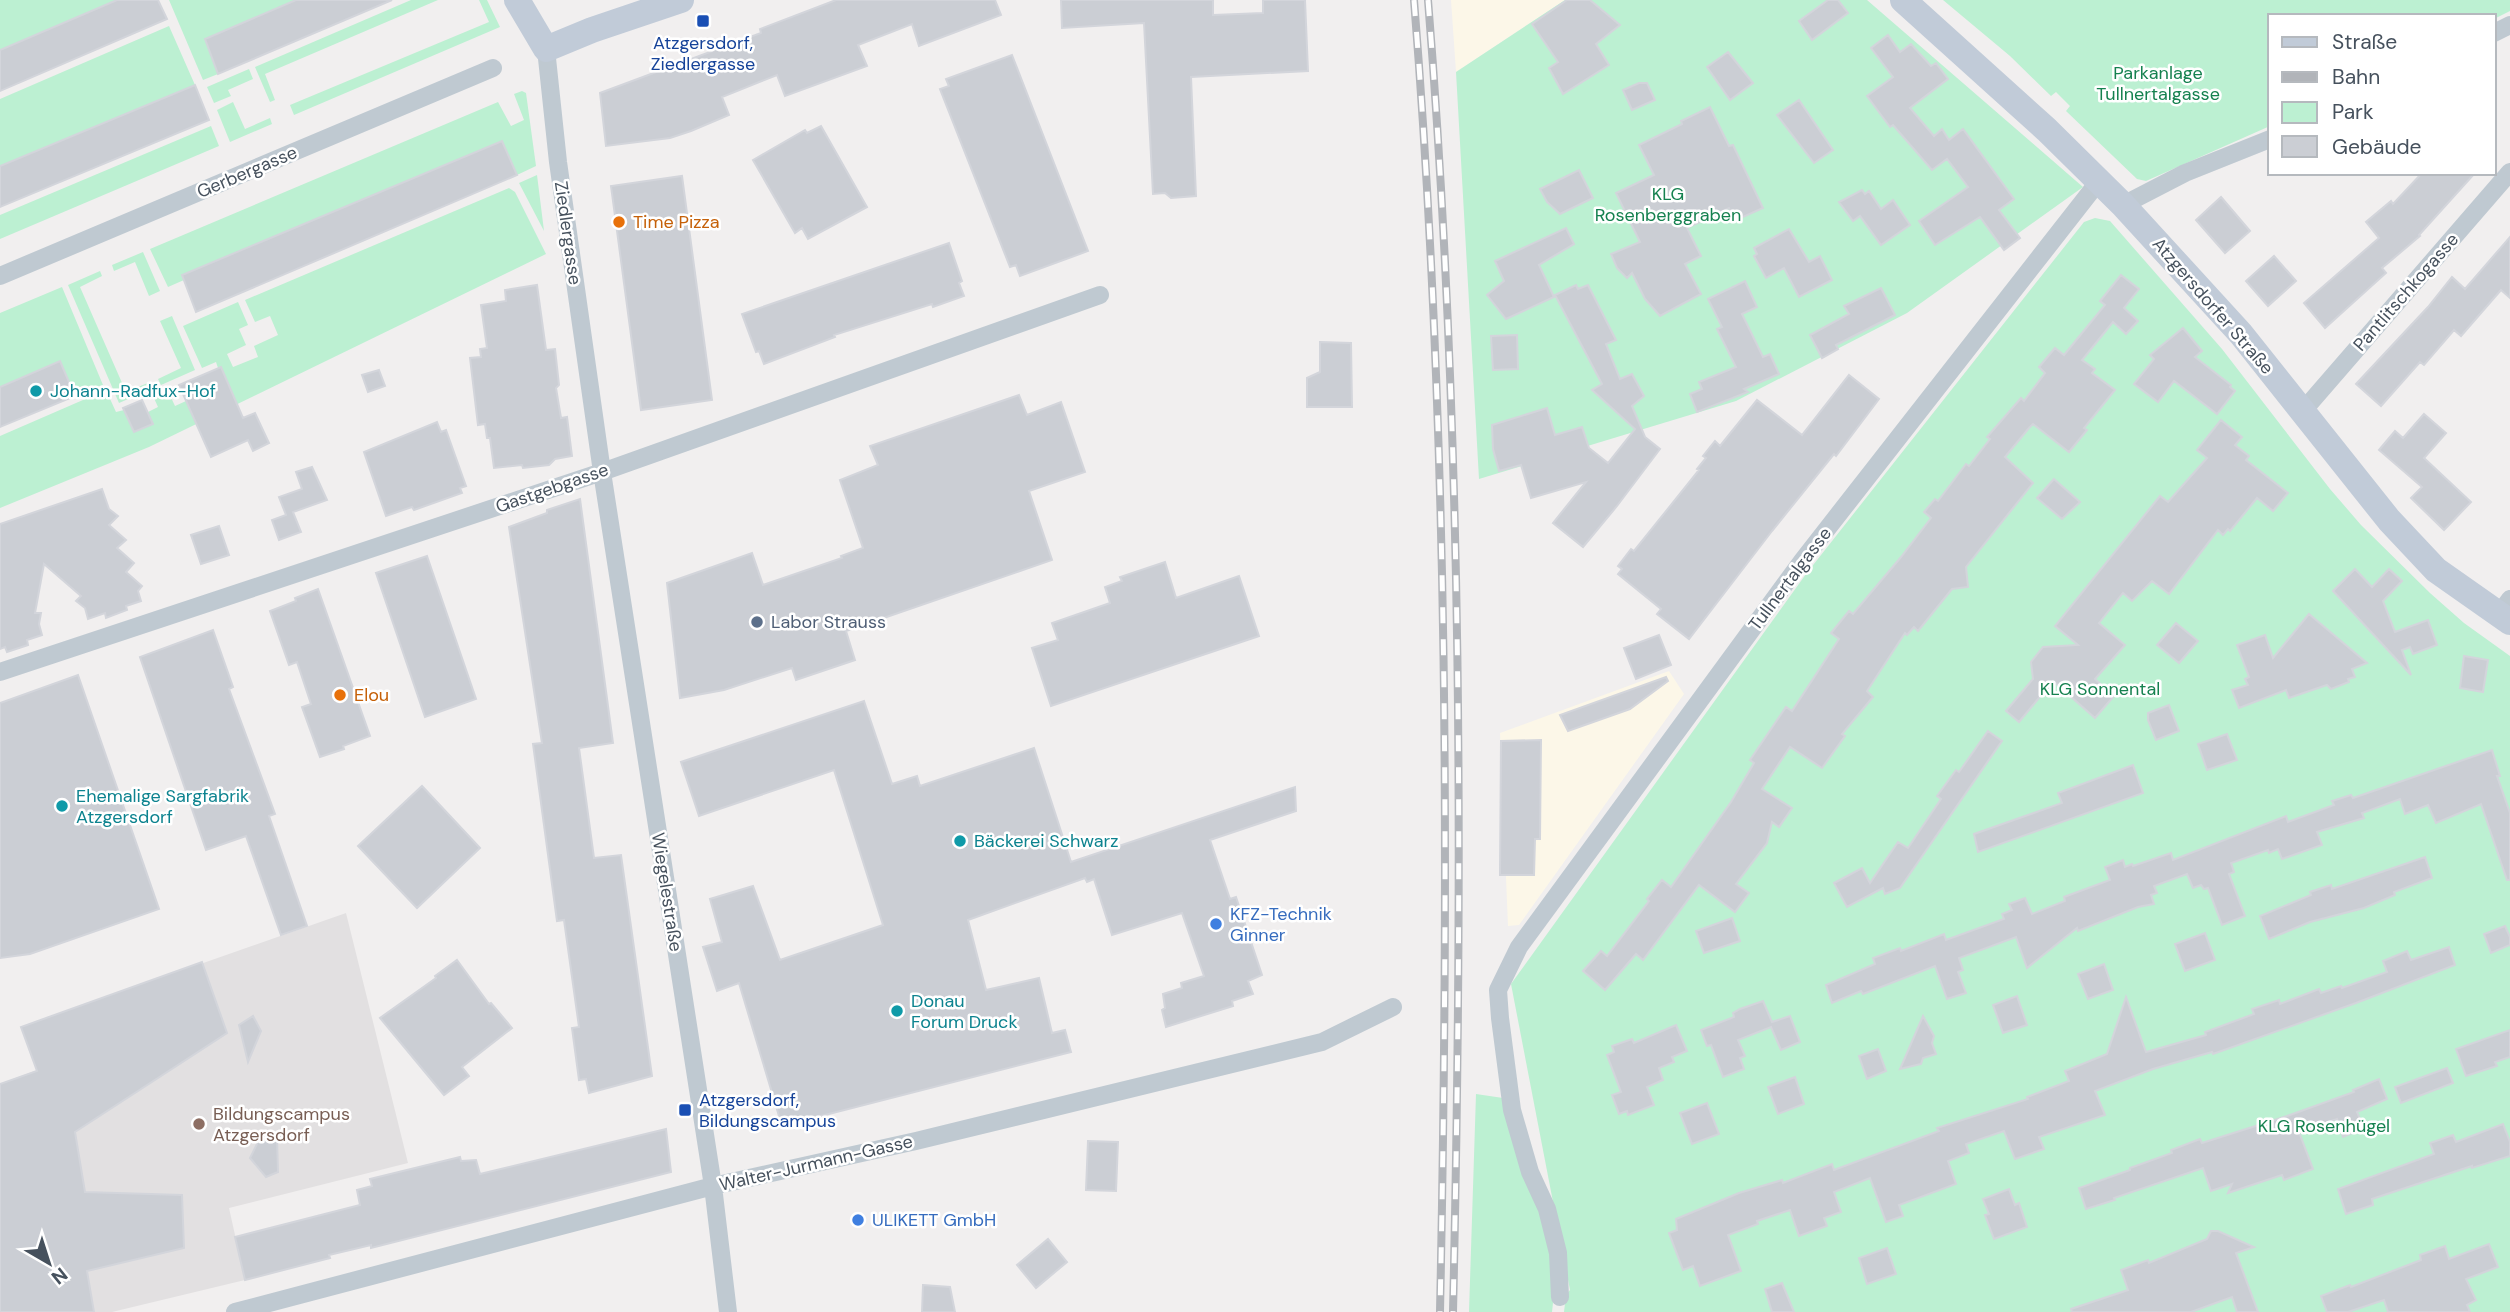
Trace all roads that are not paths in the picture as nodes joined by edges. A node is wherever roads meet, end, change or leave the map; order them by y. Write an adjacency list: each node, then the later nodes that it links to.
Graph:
1 (517, 0): 4 (street, Ziedlergasse)
2 (681, 0): 4 (street)
3 (1903, 0): 8 (street, Atzgersdorfer Straße)
4 (546, 49): 13 (street, Ziedlergasse)
5 (494, 68): 10 (street, Gerbergasse)
6 (2268, 140): 9 (street)
7 (2510, 172): 12 (street, Pantlitschkogasse)
8 (2099, 181): 9 (street, Atzgersdorfer Straße); 18 (street, Tullnertalgasse)
9 (2123, 205): 12 (street, Atzgersdorfer Straße)
10 (0, 276)
11 (1100, 295): 13 (street, Gastgebgasse)
12 (2302, 412): 14 (street, Atzgersdorfer Straße)
13 (603, 472): 15 (street, Gastgebgasse); 17 (street, Wiegelestraße)
14 (2506, 612)
15 (0, 672)
16 (1393, 1007): 17 (street, Walter-Jurmann-Gasse)
17 (713, 1186): 19 (street, Walter-Jurmann-Gasse); 20 (street, Wiegelestraße)
18 (1560, 1297)
19 (235, 1312)
20 (728, 1312)

